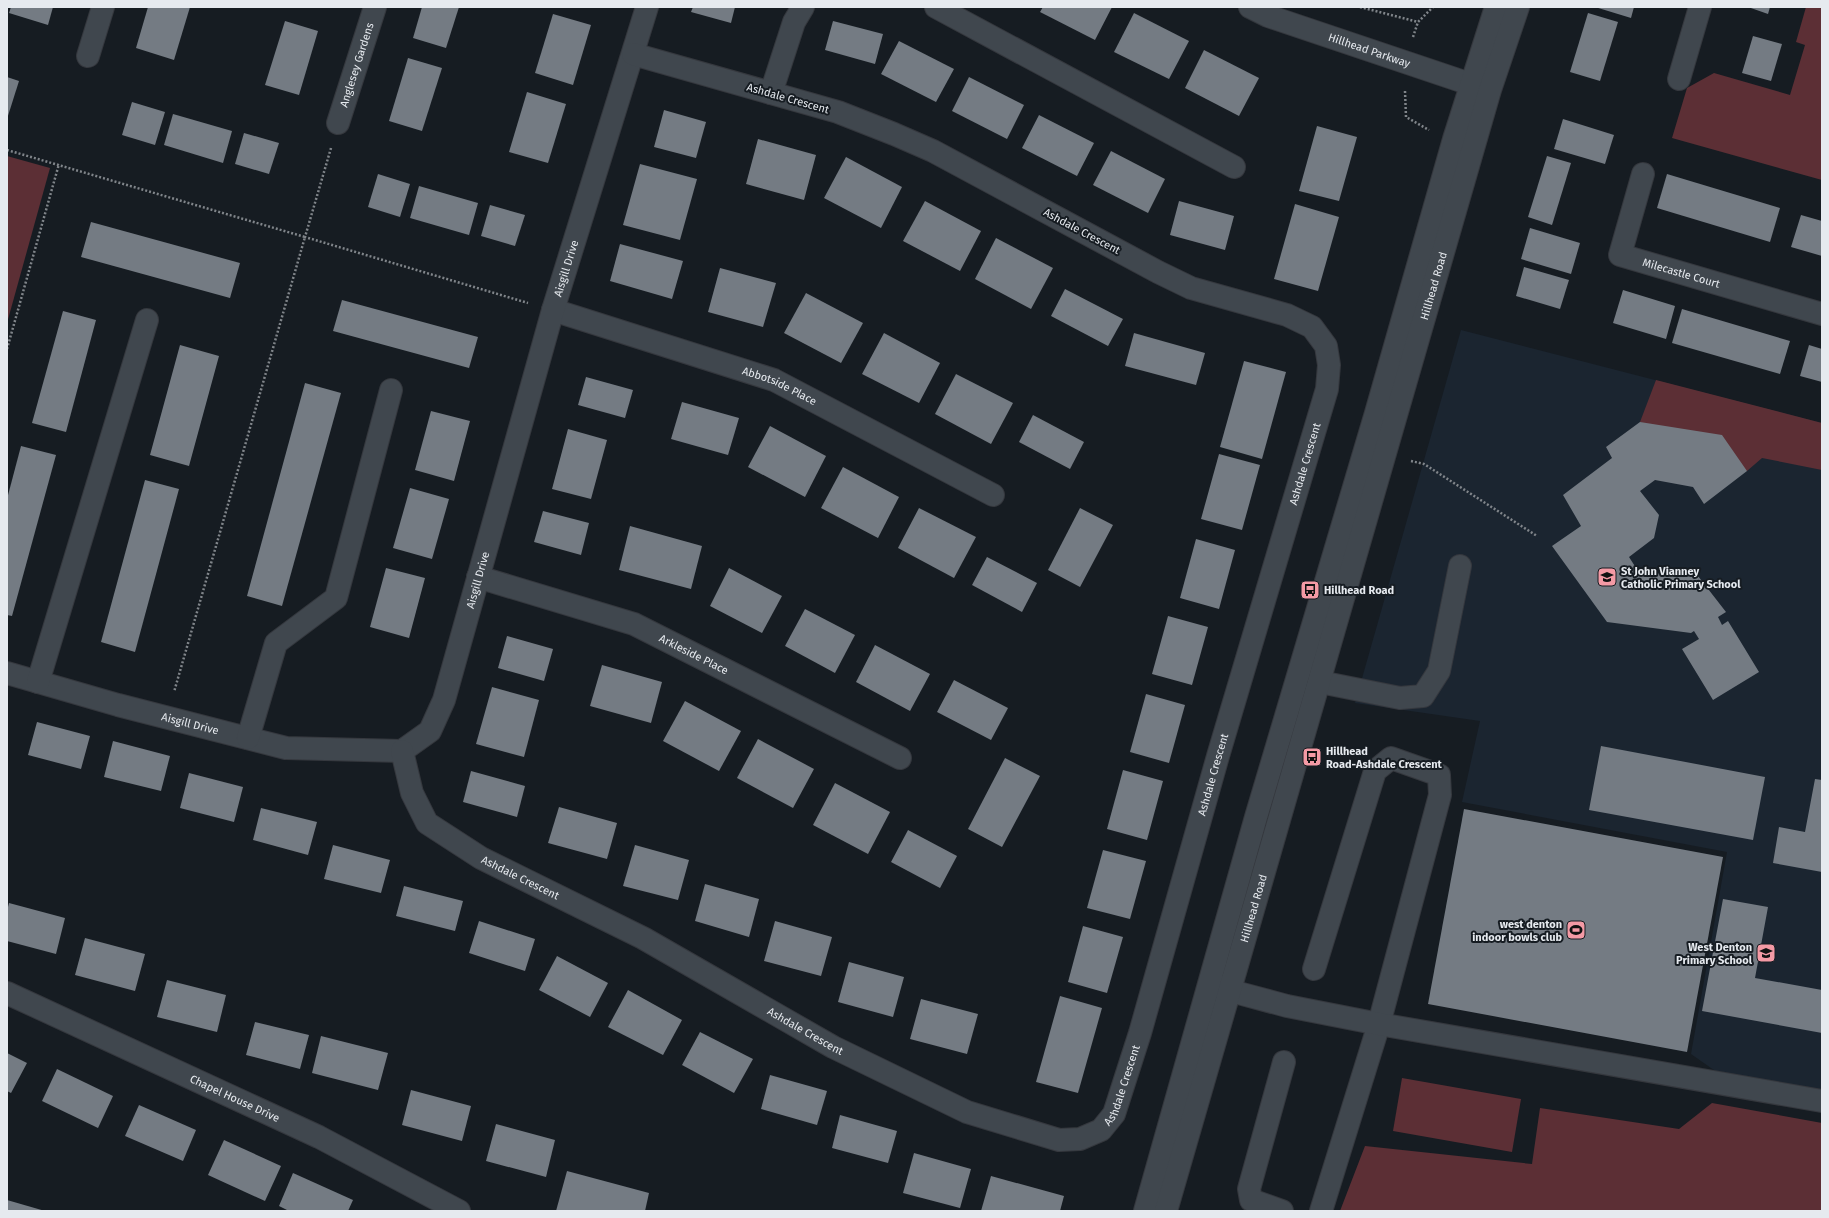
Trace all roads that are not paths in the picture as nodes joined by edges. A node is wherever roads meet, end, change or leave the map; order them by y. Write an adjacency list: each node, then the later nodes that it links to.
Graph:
1 (103, 7): 11 (street)
2 (375, 7): 15 (street, Anglesey Gardens)
3 (647, 7): 10 (street, Aisgill Drive)
4 (803, 7): 14 (street)
5 (936, 7): 16 (street)
6 (1250, 7): 13 (street, Hillhead Parkway)
7 (1496, 7): 13 (street, Hillhead Road)
8 (1518, 7): 13 (street, Hillhead Road)
9 (1700, 7): 12 (street)
10 (633, 54): 14 (street, Ashdale Crescent); 18 (street, Aisgill Drive)
11 (88, 56)
12 (1679, 80)
13 (1481, 88): 27 (street, Hillhead Road); 32 (street, Hillhead Road)
14 (771, 93): 29 (street, Ashdale Crescent)
15 (338, 123)
16 (1234, 167)
17 (1643, 174): 19 (street, Milecastle Court)
18 (553, 310): 22 (street, Abbotside Place); 24 (street, Aisgill Drive)
19 (1822, 314)
20 (147, 320): 26 (street)
21 (391, 390): 28 (street)
22 (992, 495)
23 (1460, 566): 27 (street)
24 (478, 577): 29 (street, Aisgill Drive); 30 (street, Arkleside Place)
25 (7, 673): 26 (street, Aisgill Drive)
26 (38, 682): 28 (street, Aisgill Drive)
27 (1320, 682): 33 (street, Hillhead Road)
28 (248, 738): 29 (street, Aisgill Drive)
29 (402, 751)
30 (900, 758)
31 (1314, 969): 35 (street)
32 (1210, 982): 33 (street); 39 (street, Hillhead Road)
33 (1230, 991): 35 (street); 40 (street, Hillhead Road)
34 (7, 993): 38 (street, Chapel House Drive)
35 (1379, 1024): 37 (street); 42 (street)
36 (1284, 1062): 41 (street)
37 (1822, 1100)
38 (459, 1211)
39 (1145, 1211)
40 (1166, 1211)
41 (1282, 1211)
42 (1322, 1211)

